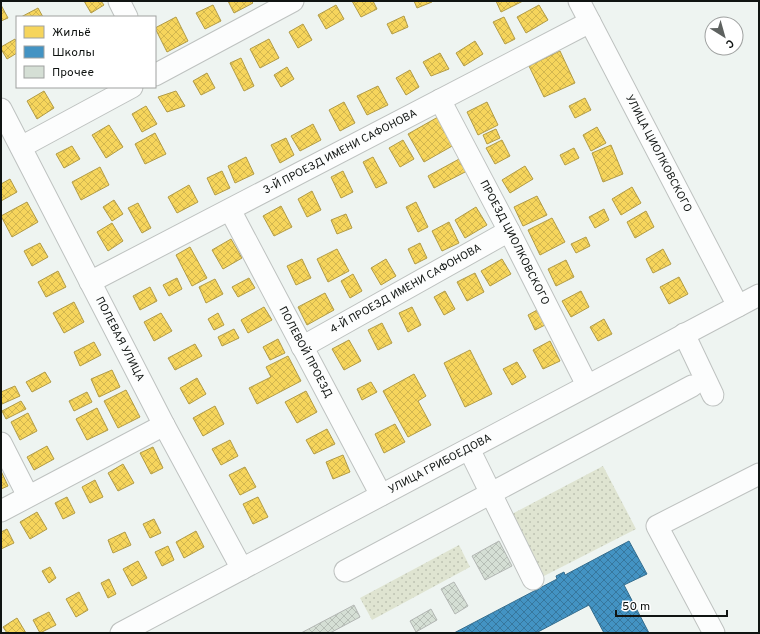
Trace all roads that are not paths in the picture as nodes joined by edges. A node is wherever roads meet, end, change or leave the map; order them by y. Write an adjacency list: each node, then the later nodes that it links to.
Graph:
1 (119, 1): 4 (street)
2 (293, 1): 6 (street)
3 (579, 1): 5 (street, УЛИЦА ЦИОЛКОВСКОГО)
4 (126, 16)
5 (590, 22): 8 (street, 3-Й ПРОЕЗД ИМЕНИ САФОНОВА); 15 (street, УЛИЦА ЦИОЛКОВСКОГО)
6 (156, 73)
7 (130, 88): 10 (street)
8 (440, 100): 11 (street, 3-Й ПРОЕЗД ИМЕНИ САФОНОВА); 12 (street, ПРОЕЗД ЦИОЛКОВСКОГО)
9 (1, 109): 10 (street, ПОЛЕВАЯ УЛИЦА)
10 (21, 147): 13 (street, ПОЛЕВАЯ УЛИЦА)
11 (230, 210): 13 (street, 3-Й ПРОЕЗД ИМЕНИ САФОНОВА); 17 (street, ПОЛЕВОЙ ПРОЕЗД)
12 (509, 231): 17 (street, 4-Й ПРОЕЗД ИМЕНИ САФОНОВА); 18 (street, ПРОЕЗД ЦИОЛКОВСКОГО)
13 (90, 282): 21 (street, ПОЛЕВАЯ УЛИЦА)
14 (759, 295): 15 (street, УЛИЦА ГРИБОЕДОВА)
15 (738, 306): 16 (street, УЛИЦА ГРИБОЕДОВА)
16 (684, 334): 18 (street, УЛИЦА ГРИБОЕДОВА); 20 (street)
17 (302, 347): 26 (street, ПОЛЕВОЙ ПРОЕЗД)
18 (587, 386): 23 (street, УЛИЦА ГРИБОЕДОВА)
19 (692, 386): 25 (street)
20 (713, 395)
21 (164, 425): 27 (street); 29 (street, ПОЛЕВАЯ УЛИЦА)
22 (1, 443): 27 (street)
23 (469, 449): 25 (street); 26 (street, УЛИЦА ГРИБОЕДОВА)
24 (759, 474): 33 (street)
25 (490, 493): 30 (street); 31 (street)
26 (381, 495): 29 (street, УЛИЦА ГРИБОЕДОВА)
27 (28, 496): 28 (street)
28 (1, 511)
29 (242, 568): 32 (street, УЛИЦА ГРИБОЕДОВА)
30 (346, 571)
31 (533, 579)
32 (121, 633)
33 (714, 633)

